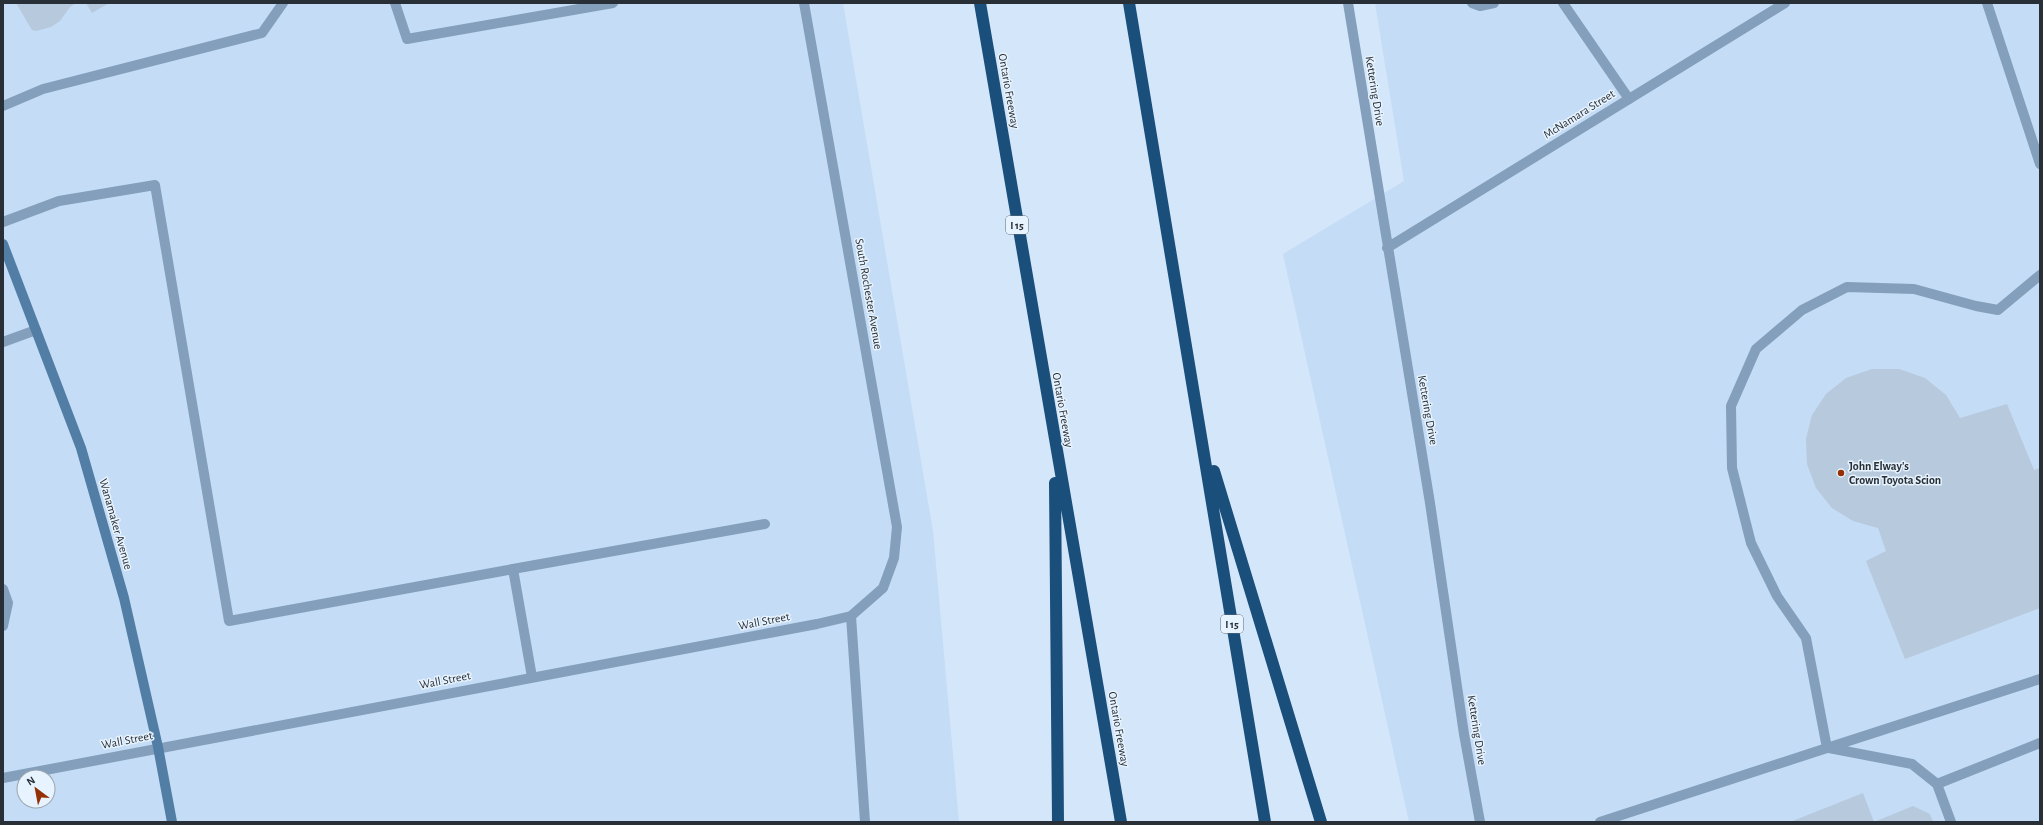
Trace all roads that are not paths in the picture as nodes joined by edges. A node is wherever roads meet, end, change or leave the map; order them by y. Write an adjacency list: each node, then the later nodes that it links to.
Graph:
1 (283, 3): 14 (street)
2 (395, 3): 3 (street)
3 (613, 3)
4 (804, 3): 26 (street, South Rochester Avenue)
5 (980, 3): 23 (highway, Ontario Freeway / I 15)
6 (1129, 3): 22 (highway, I 15)
7 (1348, 3): 18 (street, Kettering Drive)
8 (1472, 3): 9 (street)
9 (1494, 3)
10 (1563, 3): 13 (street)
11 (1785, 3): 13 (street, McNamara Street)
12 (1987, 3): 15 (street)
13 (1629, 99): 18 (street, McNamara Street)
14 (3, 106)
15 (2040, 164)
16 (3, 222): 25 (street)
17 (3, 244): 20 (street, Wanamaker Avenue)
18 (1387, 248): 43 (street, Kettering Drive)
19 (2040, 275): 34 (street)
20 (36, 330): 21 (street); 33 (street, Wanamaker Avenue)
21 (3, 342)
22 (1200, 426): 41 (highway, I 15); 42 (highway)
23 (1055, 448): 39 (highway); 40 (highway, Ontario Freeway / I 15)
24 (765, 524): 25 (street)
25 (513, 569): 30 (street)
26 (883, 588): 28 (street, Wall Street)
27 (3, 589): 29 (street)
28 (851, 616): 30 (street, Wall Street); 38 (street)
29 (3, 626)
30 (532, 677): 33 (street, Wall Street)
31 (2040, 679): 34 (street)
32 (2040, 743): 36 (street)
33 (158, 747): 35 (street, Wall Street); 37 (street, Wanamaker Avenue)
34 (1827, 748): 36 (street); 44 (street)
35 (3, 778)
36 (1937, 784): 45 (street)
37 (172, 822)
38 (865, 822)
39 (1058, 822)
40 (1121, 822)
41 (1265, 822)
42 (1321, 822)
43 (1480, 822)
44 (1600, 822)
45 (1951, 822)

